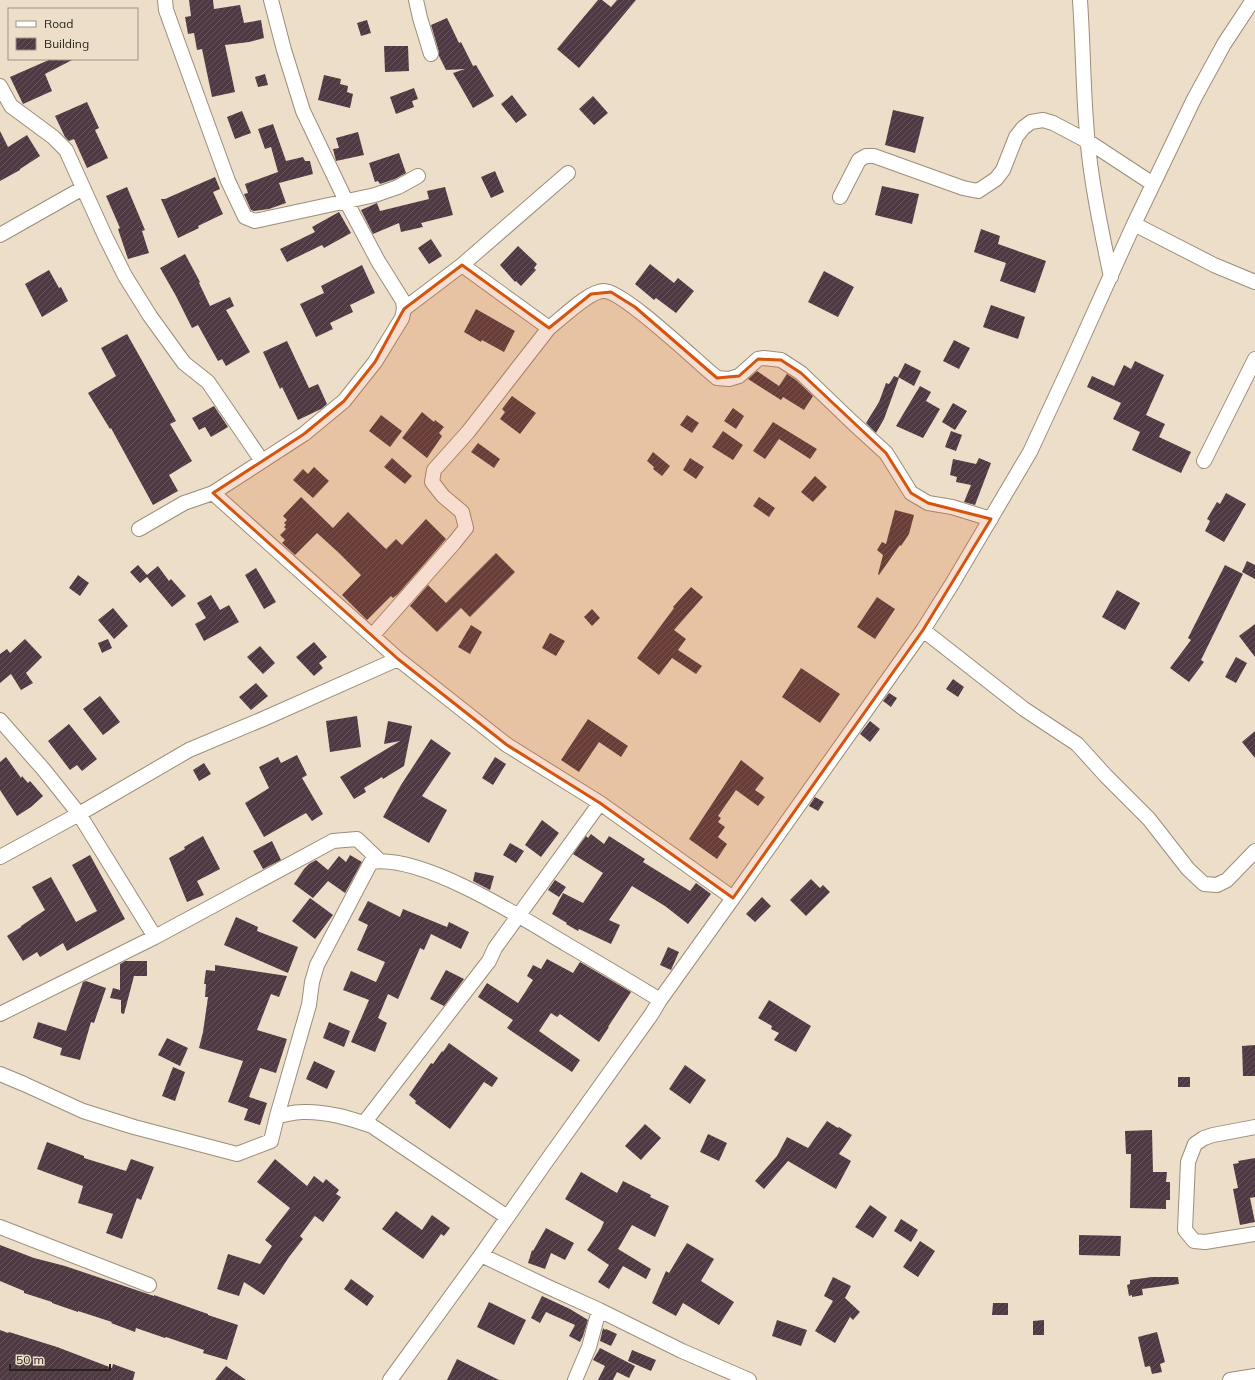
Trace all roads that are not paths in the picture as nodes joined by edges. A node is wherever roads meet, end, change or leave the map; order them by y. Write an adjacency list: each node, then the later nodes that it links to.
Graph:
1 (166, 0): 14 (street)
2 (271, 0): 14 (street)
3 (416, 0): 6 (street)
4 (1080, 0): 8 (street)
5 (1252, 0): 11 (street)
6 (431, 54)
7 (0, 86): 12 (street)
8 (1089, 142): 11 (street); 13 (street); 18 (street)
9 (568, 173): 17 (street)
10 (418, 176): 14 (street)
11 (1153, 184): 15 (street)
12 (83, 188): 16 (street); 23 (street)
13 (840, 197)
14 (346, 201): 20 (street)
15 (1134, 224): 18 (street); 19 (street)
16 (0, 235)
17 (462, 266): 20 (street); 21 (street)
18 (1111, 277): 26 (street)
19 (1255, 282)
20 (404, 309): 23 (street)
21 (549, 328): 26 (street); 29 (street)
22 (1255, 359): 24 (street)
23 (262, 461): 25 (street)
24 (1204, 461)
25 (213, 493): 27 (street); 29 (street)
26 (991, 519): 28 (street)
27 (139, 529)
28 (923, 630): 34 (street); 37 (street)
29 (372, 636): 30 (street)
30 (398, 659): 32 (street); 33 (street)
31 (0, 720): 33 (street)
32 (600, 803): 37 (street); 38 (street)
33 (79, 814): 35 (street); 39 (street)
34 (1255, 851)
35 (0, 857)
36 (380, 861): 38 (street); 39 (street); 43 (street)
37 (733, 898): 40 (street)
38 (519, 916): 40 (street); 44 (street)
39 (155, 937): 41 (street)
40 (660, 1000): 46 (street)
41 (0, 1014)
42 (0, 1074): 43 (street)
43 (277, 1116): 44 (street)
44 (364, 1123): 46 (street)
45 (1255, 1127): 48 (street)
46 (507, 1217): 49 (street)
47 (0, 1227): 50 (street)
48 (1255, 1234)
49 (481, 1255): 51 (street); 54 (street)
50 (149, 1285)
51 (599, 1310): 53 (street); 55 (street)
52 (1255, 1376): 56 (street)
53 (741, 1378)
54 (390, 1380)
55 (575, 1380)
56 (1230, 1380)

